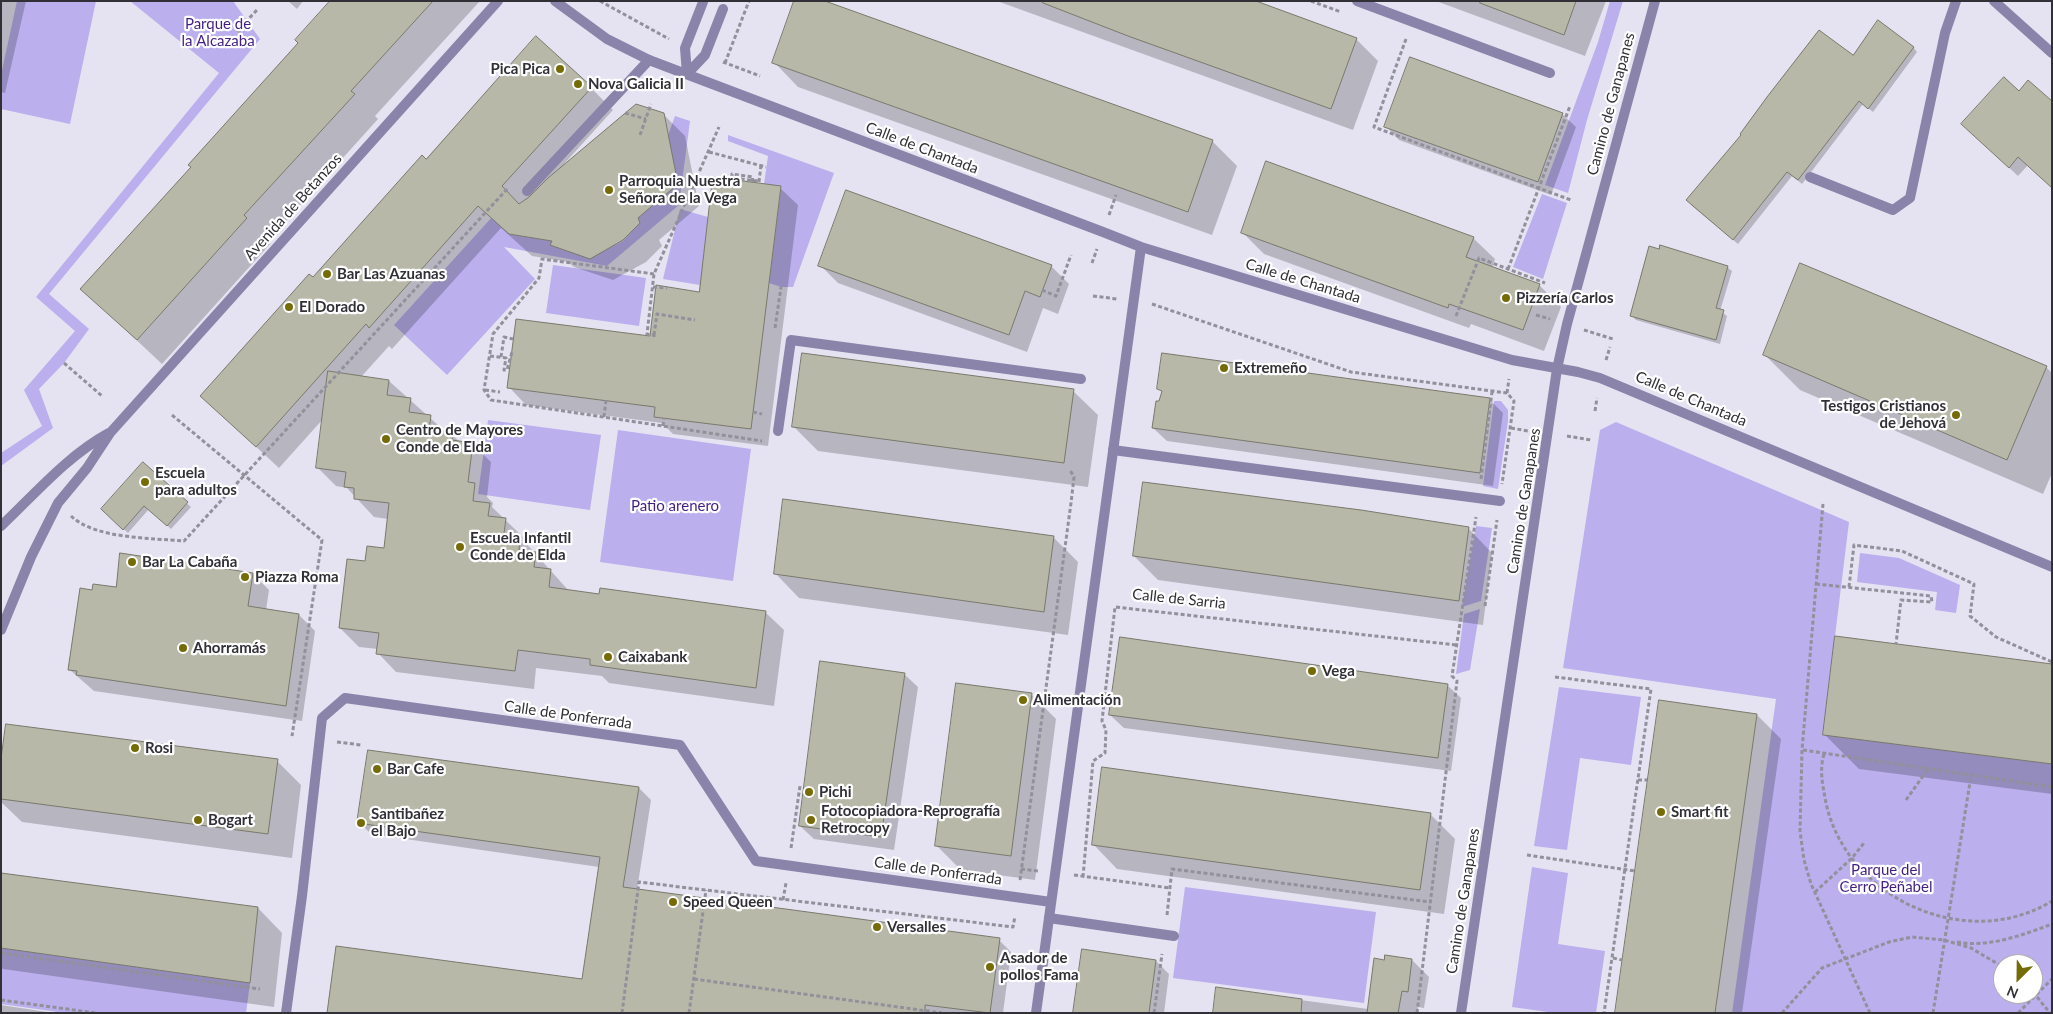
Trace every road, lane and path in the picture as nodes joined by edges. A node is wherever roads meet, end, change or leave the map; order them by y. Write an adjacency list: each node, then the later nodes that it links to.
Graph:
1 (498, 1): 64 (street, Avenida de Betanzos)
2 (555, 1): 16 (street, Calle de Chantada)
3 (749, 1): 17 (path)
4 (1311, 1): 12 (path)
5 (1357, 1): 18 (street)
6 (1655, 1): 49 (street, Camino de Ganapanes)
7 (1956, 1): 27 (street)
8 (1994, 1): 15 (street)
9 (703, 2): 19 (street)
10 (723, 9): 19 (street)
11 (257, 10): 14 (path)
12 (1347, 14)
13 (1400, 33): 30 (path)
14 (248, 42)
15 (2052, 53)
16 (649, 60): 19 (street, Calle de Chantada); 31 (street)
17 (725, 63)
18 (1550, 73)
19 (687, 74): 33 (street, Calle de Chantada)
20 (651, 104): 23 (path)
21 (1570, 106): 30 (path)
22 (719, 127): 24 (path)
23 (640, 135)
24 (709, 152): 25 (path); 36 (path)
25 (761, 166): 26 (path); 28 (path)
26 (766, 167)
27 (1810, 177)
28 (752, 182): 28 (path)
29 (513, 183): 68 (path)
30 (1539, 188): 32 (path); 35 (path)
31 (527, 191)
32 (1571, 200)
33 (1141, 247): 49 (street, Calle de Chantada); 66 (street)
34 (1071, 255): 40 (path)
35 (1508, 269): 37 (path); 42 (path)
36 (654, 274): 38 (path); 46 (path)
37 (1546, 283)
38 (653, 287): 39 (path); 43 (path)
39 (667, 288)
40 (1042, 290)
41 (1156, 304): 53 (path)
42 (1456, 316)
43 (695, 320)
44 (513, 339): 47 (path)
45 (512, 352): 47 (path)
46 (490, 356): 47 (path); 51 (path)
47 (501, 357)
48 (64, 363): 55 (path)
49 (1557, 369): 74 (street, Calle de Chantada); 132 (street, Camino de Ganapanes)
50 (1082, 379): 63 (street)
51 (484, 390): 52 (path); 60 (path)
52 (500, 392)
53 (1492, 392): 54 (path); 69 (path)
54 (1507, 393)
55 (102, 396)
56 (606, 400): 60 (path)
57 (753, 412): 58 (path)
58 (762, 414)
59 (172, 415): 68 (path)
60 (604, 417): 62 (path)
61 (664, 418): 62 (path)
62 (663, 426): 65 (path)
63 (778, 431)
64 (110, 433): 71 (street, Avenida de Betanzos); 73 (street, Avenida de Betanzos)
65 (750, 439)
66 (1113, 450): 69 (street); 101 (street)
67 (1070, 470): 98 (path)
68 (244, 475): 71 (path); 82 (path)
69 (1479, 498): 70 (street); 78 (path)
70 (1500, 501)
71 (58, 503): 77 (street, Avenida de Betanzos)
72 (1823, 504): 75 (path)
73 (1, 526)
74 (2052, 567)
75 (1816, 584): 76 (path); 85 (path)
76 (1849, 587): 79 (path); 80 (path)
77 (1, 630)
78 (1456, 644): 102 (path, Calle de Sarria); 110 (path)
79 (1896, 644)
80 (2052, 662)
81 (1555, 677): 89 (path)
82 (292, 736)
83 (337, 742): 84 (path)
84 (361, 745)
85 (1802, 750): 86 (path); 105 (path)
86 (1824, 754): 87 (path); 96 (path)
87 (1928, 769): 88 (path); 93 (path)
88 (1971, 776): 92 (path); 112 (path)
89 (1638, 780): 90 (path); 99 (path)
90 (1648, 780)
91 (800, 786): 97 (path)
92 (2052, 787)
93 (1906, 800)
94 (1864, 843): 96 (path)
95 (1527, 855): 99 (path)
96 (1852, 858): 105 (path); 112 (path)
97 (788, 866): 106 (street, Calle de Ponferrada); 107 (path); 125 (street, Calle de Ponferrada)
98 (1021, 869): 101 (path); 106 (path)
99 (1626, 870): 100 (path); 117 (path)
100 (1635, 871)
101 (1055, 873): 102 (path); 109 (street)
102 (1083, 876): 103 (path)
103 (1170, 888): 110 (path); 114 (path)
104 (706, 890): 107 (path); 121 (path); 126 (path)
105 (1815, 892): 118 (path)
106 (1017, 898): 107 (path); 109 (street, Calle de Ponferrada)
107 (783, 900)
108 (2052, 901): 112 (path)
109 (1051, 902): 111 (street)
110 (1430, 902): 131 (path)
111 (1049, 918): 114 (street); 129 (street)
112 (1948, 919): 115 (path)
113 (2052, 924): 115 (path)
114 (1169, 936): 130 (path)
115 (1944, 940): 118 (path); 120 (path); 136 (path)
116 (1, 954): 122 (path)
117 (1613, 958): 119 (path); 133 (path)
118 (1845, 958): 134 (path); 135 (path)
119 (1622, 960)
120 (1993, 961)
121 (694, 979): 127 (path); 128 (path)
122 (260, 989)
123 (1, 1000): 124 (path)
124 (96, 1013)
125 (286, 1013)
126 (622, 1013)
127 (689, 1013)
128 (942, 1013)
129 (1036, 1013)
130 (1154, 1013)
131 (1417, 1013)
132 (1461, 1013)
133 (1604, 1013)
134 (1782, 1013)
135 (1870, 1013)
136 (1933, 1013)

